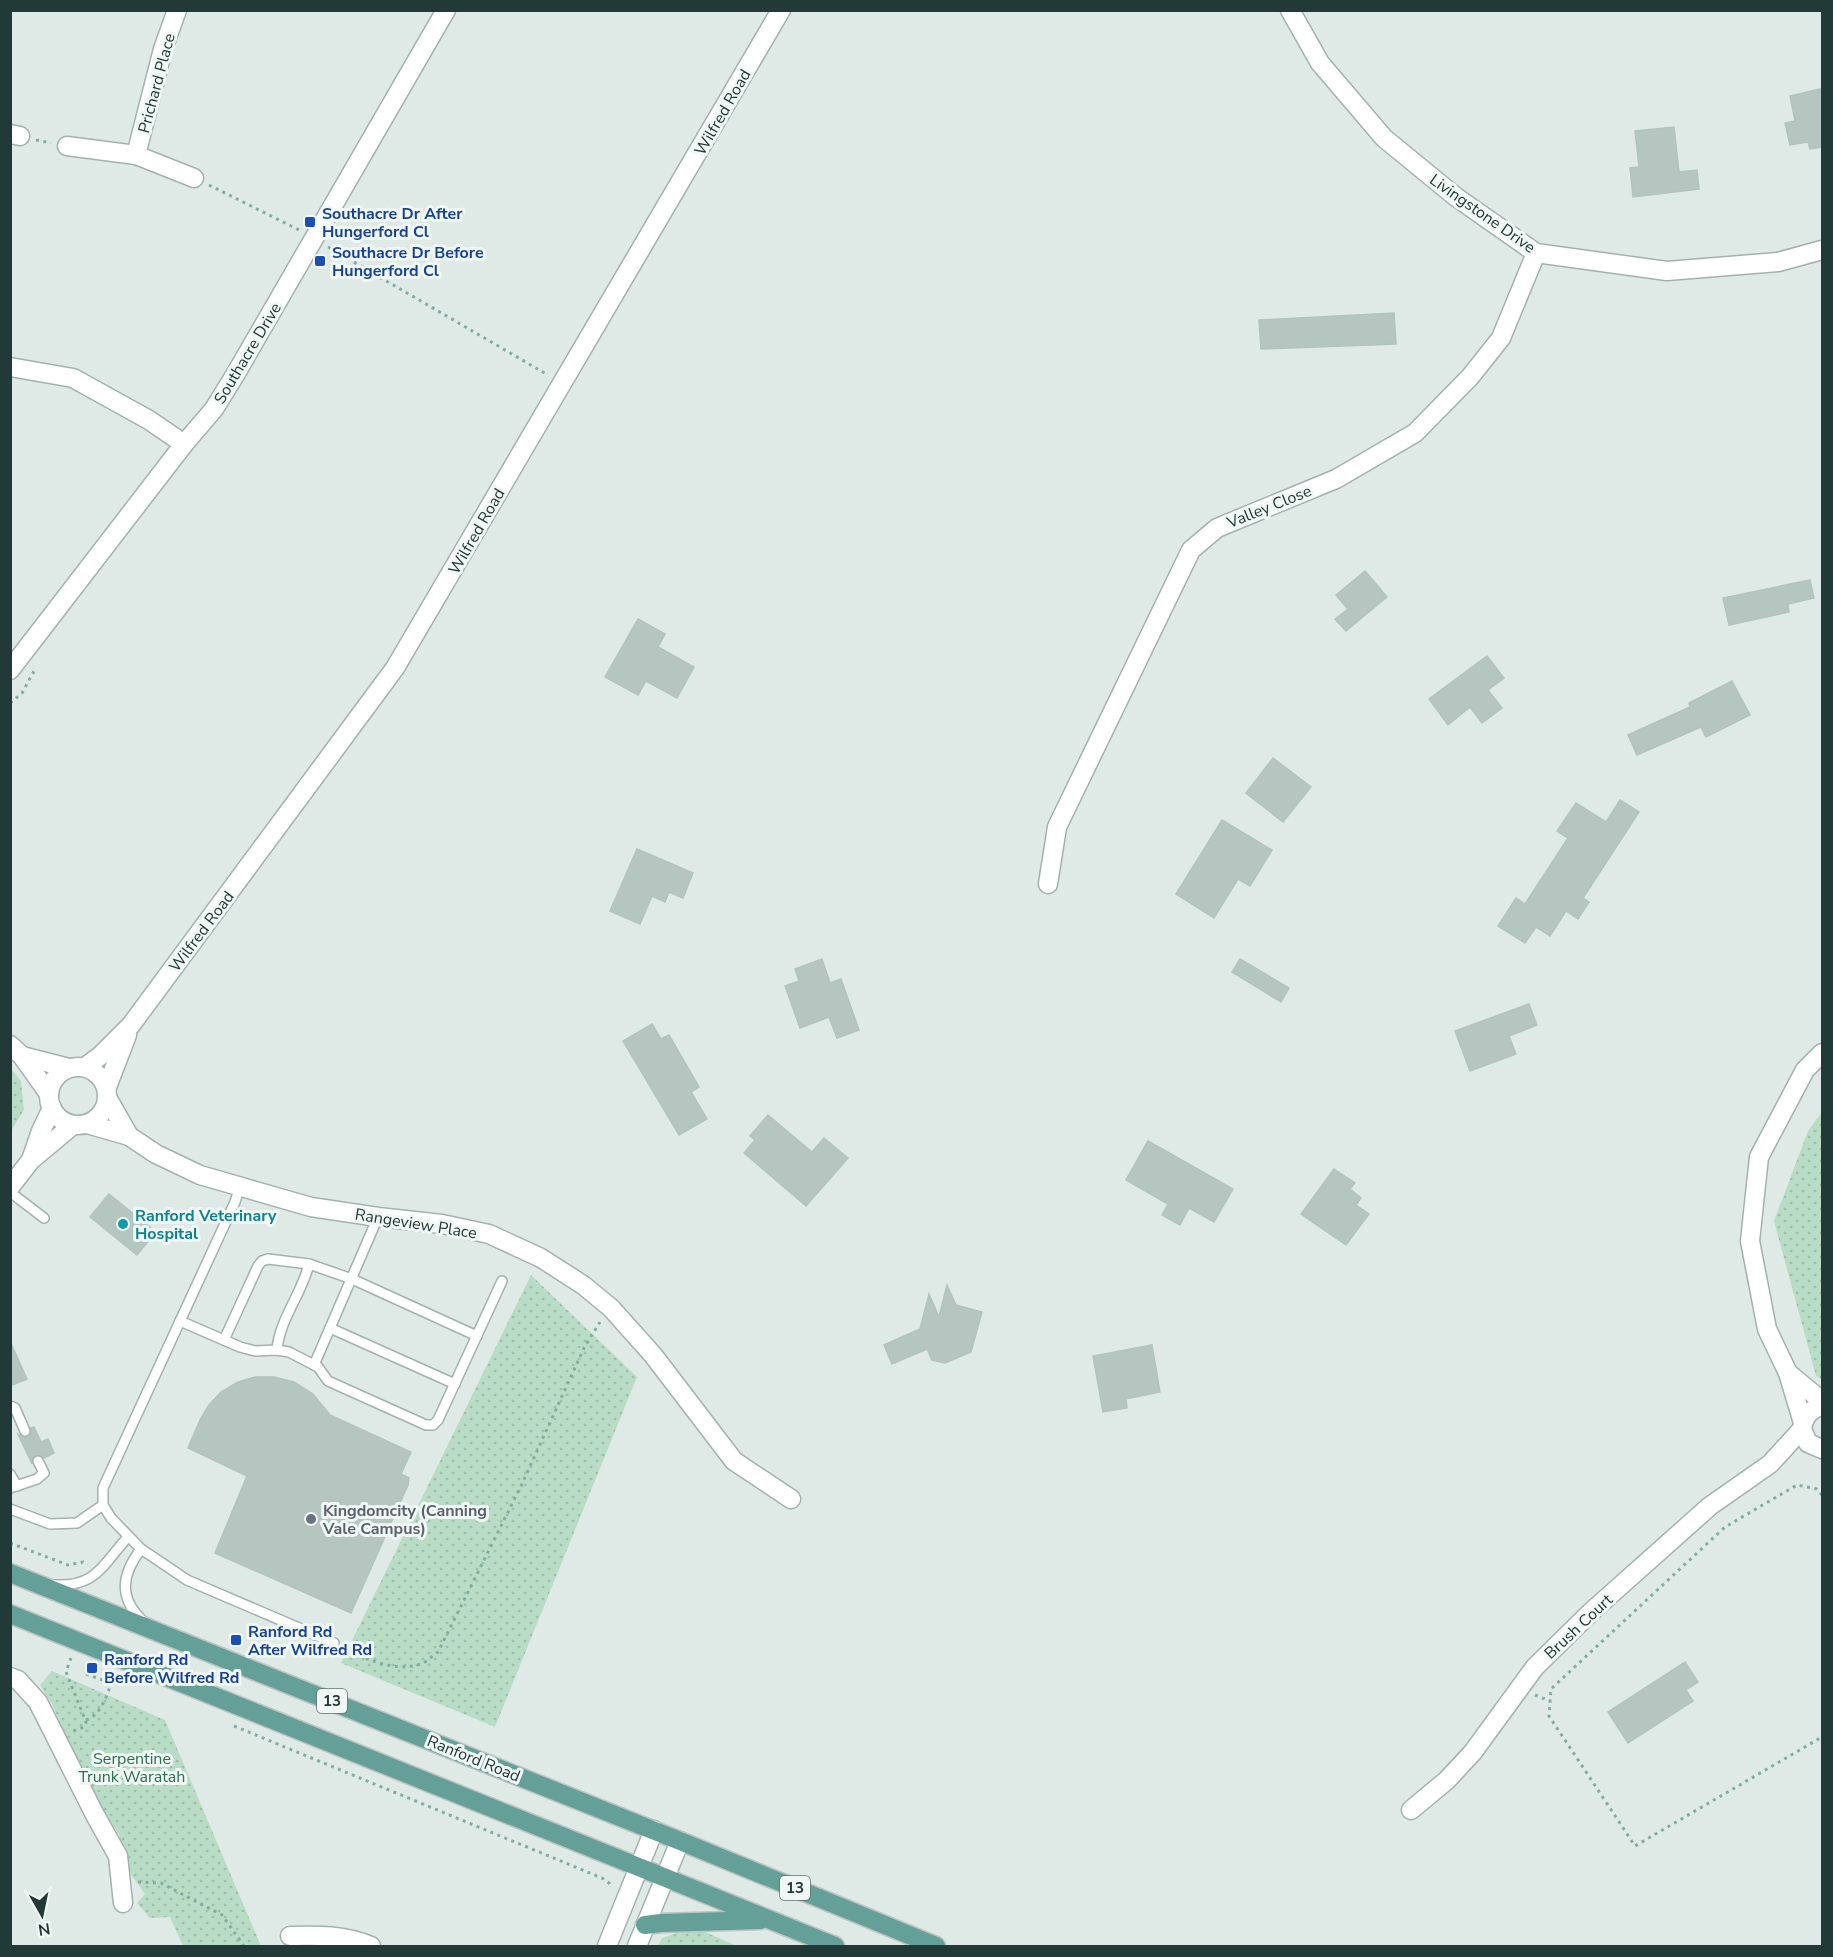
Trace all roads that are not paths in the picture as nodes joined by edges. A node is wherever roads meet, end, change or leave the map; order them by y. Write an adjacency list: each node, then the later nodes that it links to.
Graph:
1 (177, 10): 6 (street, Prichard Place)
2 (446, 10): 11 (street, Southacre Drive)
3 (781, 10): 14 (street, Wilfred Road)
4 (1290, 10): 9 (street, Livingstone Drive)
5 (68, 146): 6 (street, Prichard Place)
6 (136, 155): 7 (street, Prichard Place)
7 (194, 178)
8 (1822, 250): 9 (street, Livingstone Drive)
9 (1536, 253): 13 (street, Valley Close)
10 (10, 367): 11 (street)
11 (184, 444): 12 (street, Southacre Drive)
12 (10, 670)
13 (1047, 884)
14 (131, 1025): 17 (street, Wilfred Road); 18 (street, Wilfred Road)
15 (16, 1051): 17 (street); 19 (street)
16 (1822, 1053): 37 (street)
17 (77, 1067): 18 (street); 19 (street, Wilfred Road)
18 (107, 1093): 20 (street, Wilfred Road); 21 (street, Rangeview Place)
19 (50, 1101): 20 (street); 22 (street, Wilfred Road)
20 (80, 1124): 21 (street, Rangeview Place); 22 (street, Wilfred Road)
21 (129, 1136): 23 (street, Rangeview Place)
22 (31, 1160): 24 (street, Wilfred Road)
23 (240, 1186): 26 (street, Rangeview Place); 31 (lane)
24 (10, 1187)
25 (10, 1192): 27 (lane)
26 (378, 1217): 29 (lane); 49 (street, Rangeview Place)
27 (44, 1218)
28 (309, 1264): 29 (lane); 34 (lane); 35 (lane)
29 (352, 1279): 32 (lane); 33 (lane)
30 (502, 1281): 33 (lane)
31 (180, 1321): 34 (lane); 50 (lane)
32 (330, 1328): 36 (lane); 38 (lane)
33 (477, 1336): 38 (lane)
34 (224, 1340): 35 (lane)
35 (277, 1350): 36 (lane)
36 (314, 1365): 38 (lane)
37 (1788, 1373): 39 (street); 42 (street)
38 (455, 1384)
39 (1822, 1401)
40 (10, 1406): 43 (lane)
41 (1822, 1406): 42 (street, Brush Court)
42 (1803, 1426): 44 (street); 46 (street, Brush Court)
43 (25, 1431)
44 (1819, 1448): 46 (street, Brush Court)
45 (38, 1461): 48 (lane)
46 (1770, 1464): 60 (street, Brush Court)
47 (10, 1474): 48 (lane)
48 (14, 1487)
49 (791, 1499)
50 (103, 1505): 51 (lane); 52 (lane)
51 (10, 1509)
52 (128, 1537): 53 (lane); 55 (lane)
53 (141, 1549): 57 (lane); 58 (lane)
54 (10, 1573): 55 (main road, Ranford Road / 13)
55 (36, 1583): 57 (main road, Ranford Road / 13)
56 (10, 1614): 63 (main road, 13)
57 (150, 1628): 61 (main road, Ranford Road / 13)
58 (334, 1643)
59 (10, 1677): 65 (street)
60 (1411, 1810)
61 (654, 1830): 62 (main road, Ranford Road / 13); 63 (street)
62 (680, 1841): 64 (street); 73 (main road, Ranford Road / 13)
63 (639, 1867): 64 (main road, 13); 70 (street)
64 (665, 1878): 66 (main road, 13); 67 (street)
65 (123, 1903)
66 (768, 1919): 67 (main road); 72 (main road, 13)
67 (645, 1926): 71 (street)
68 (290, 1936): 69 (street)
69 (371, 1947)
70 (607, 1947)
71 (637, 1947)
72 (835, 1947)
73 (936, 1947)

